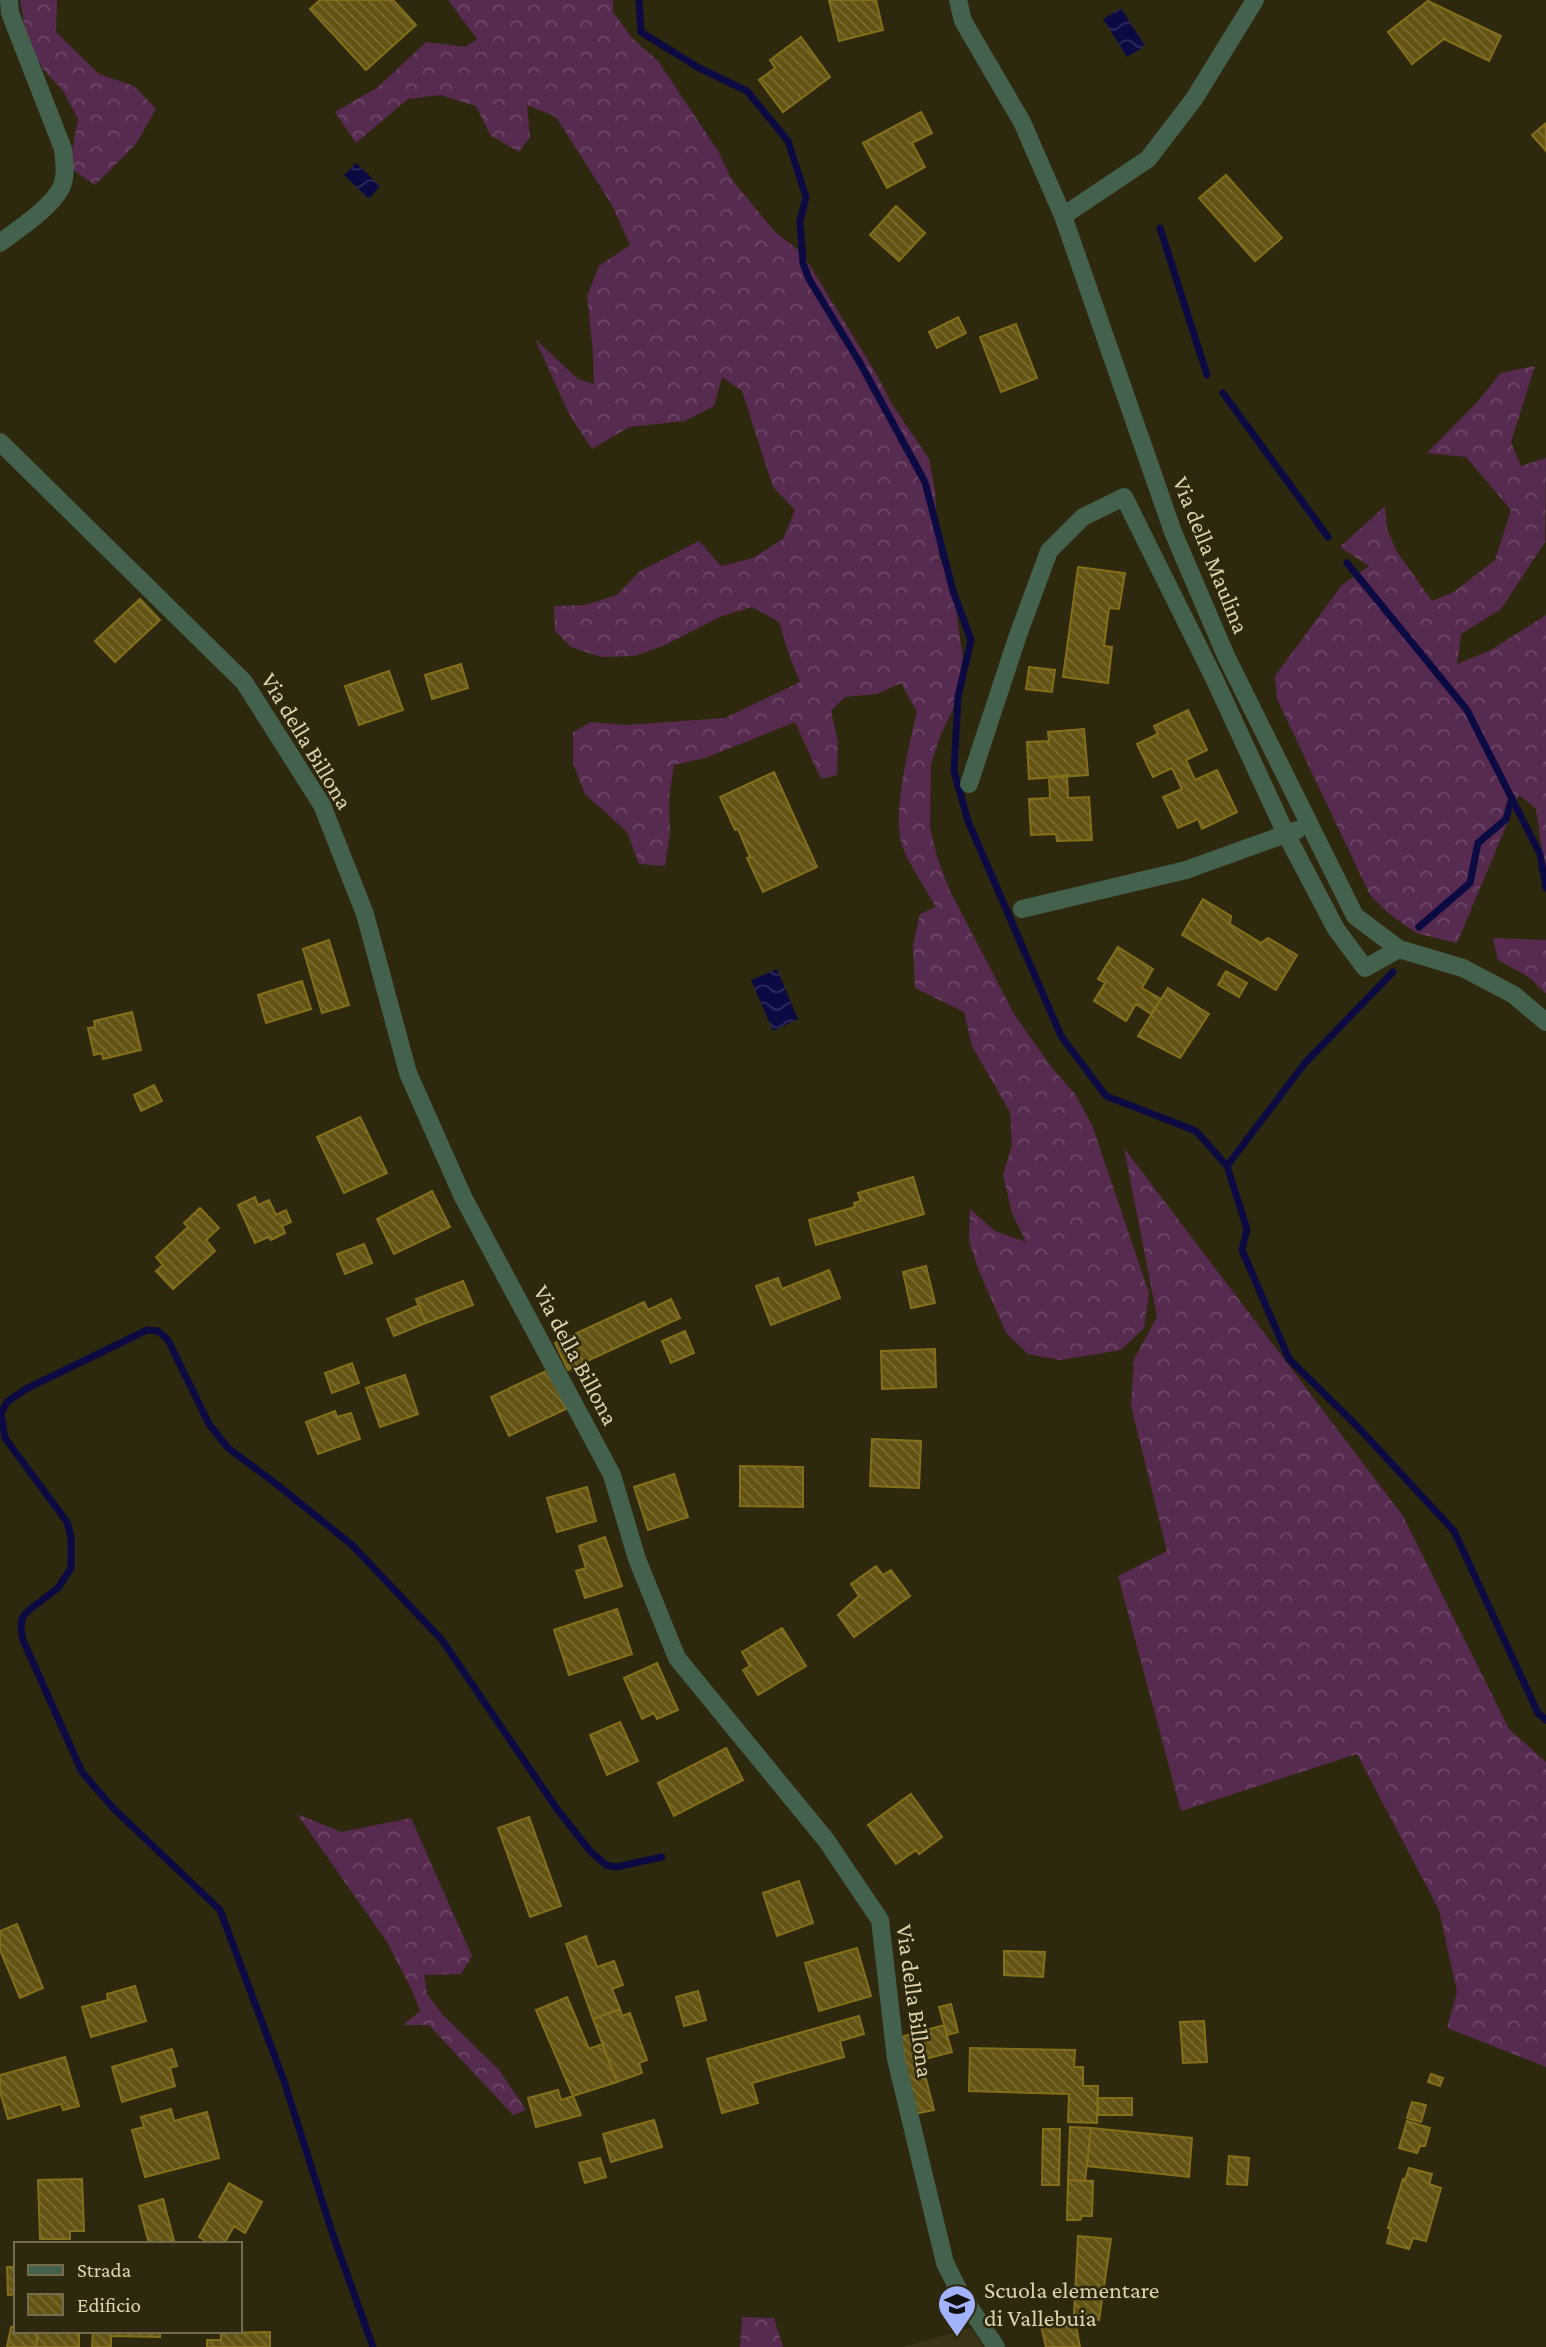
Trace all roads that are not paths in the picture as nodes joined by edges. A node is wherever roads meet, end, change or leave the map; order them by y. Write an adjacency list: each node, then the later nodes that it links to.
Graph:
1 (9, 0): 5 (street)
2 (958, 0): 4 (street, Via della Maulina)
3 (1255, 0): 4 (street)
4 (1063, 216): 8 (street, Via della Maulina)
5 (0, 243)
6 (0, 442): 13 (street, Via della Billona)
7 (969, 784): 9 (street)
8 (1310, 825): 9 (street); 11 (street, Via della Maulina)
9 (1286, 834): 10 (street); 11 (street)
10 (1022, 909)
11 (1399, 949): 12 (street, Via della Maulina)
12 (1546, 1022)
13 (996, 2347)

